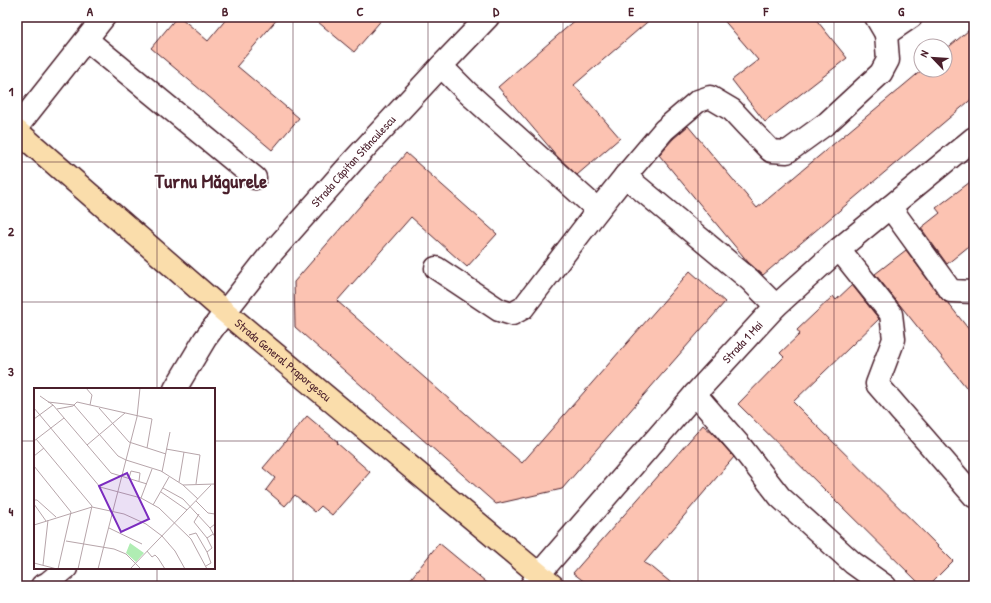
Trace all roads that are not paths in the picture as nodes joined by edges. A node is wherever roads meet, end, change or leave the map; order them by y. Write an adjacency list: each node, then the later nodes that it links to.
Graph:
1 (104, 17): 5 (street)
2 (488, 17): 6 (street, Strada Căpitan Stănculescu)
3 (910, 17): 4 (street)
4 (881, 25): 10 (street)
5 (86, 40): 7 (street); 11 (street)
6 (440, 66): 13 (street); 18 (street, Strada Căpitan Stănculescu)
7 (17, 127)
8 (17, 131): 18 (main road, Strada General Praporgescu)
9 (974, 138): 12 (street, Strada 1 Mai)
10 (625, 176): 13 (street); 17 (street)
11 (255, 178)
12 (890, 207): 14 (street, Strada 1 Mai); 16 (street)
13 (598, 210): 15 (street)
14 (839, 249): 17 (street, Strada 1 Mai); 21 (street)
15 (436, 268)
16 (974, 292)
17 (776, 306): 20 (street, Strada 1 Mai)
18 (225, 312): 19 (street, Strada Căpitan Stănculescu); 23 (main road, Strada General Praporgescu)
19 (176, 388)
20 (695, 394): 23 (street, Strada 1 Mai); 25 (street)
21 (974, 496)
22 (65, 569): 24 (street)
23 (541, 582)
24 (42, 586)
25 (885, 586)

